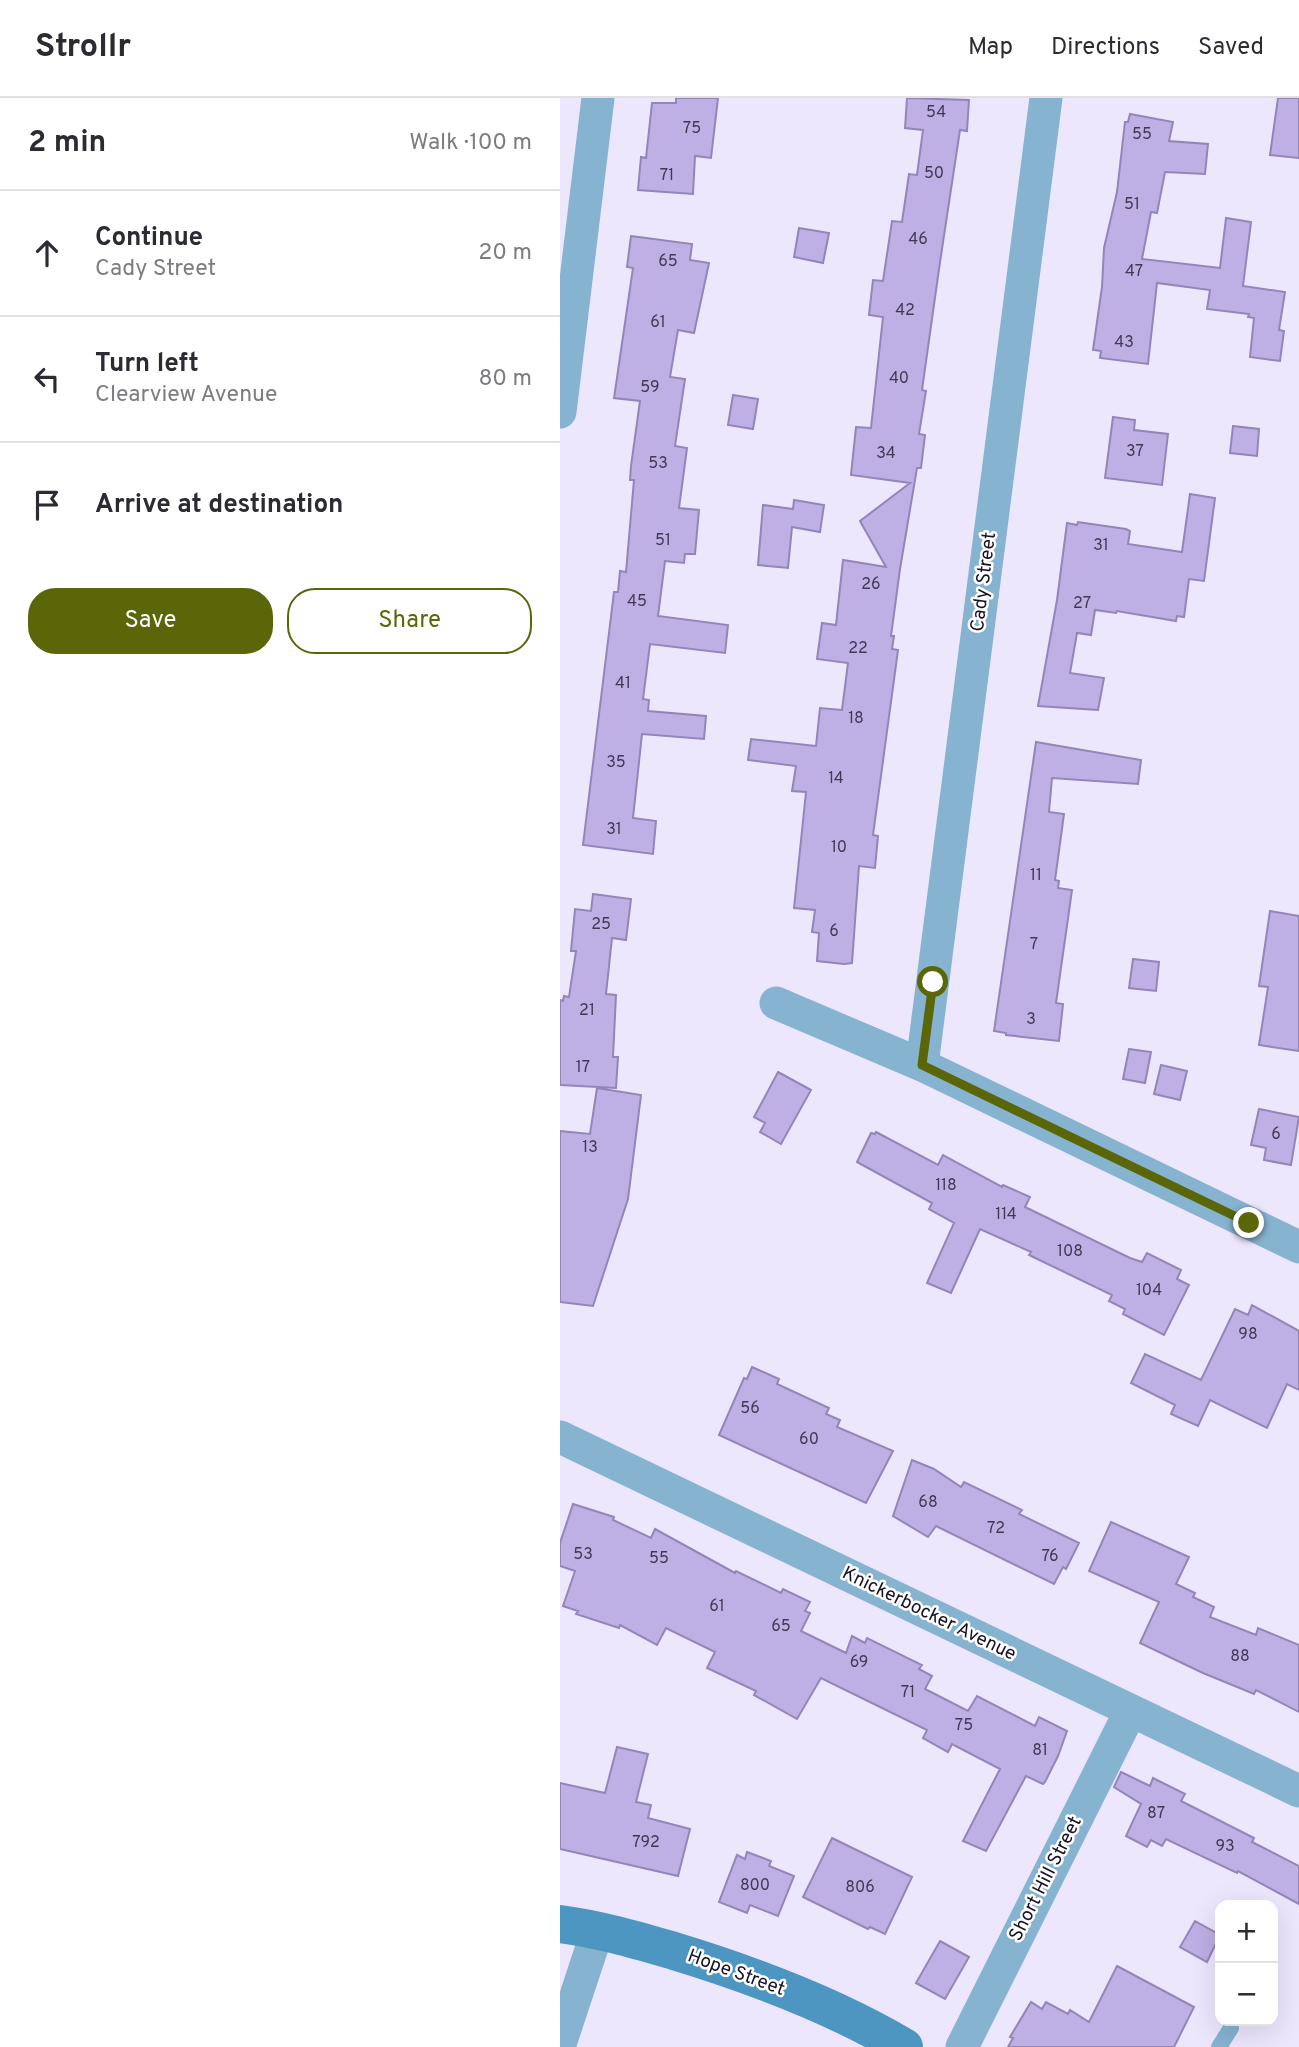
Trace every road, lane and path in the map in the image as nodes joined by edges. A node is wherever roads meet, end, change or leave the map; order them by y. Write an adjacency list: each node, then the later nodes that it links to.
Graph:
1 (598, 98): 3 (street)
2 (1046, 98): 5 (street, Cady Street)
3 (560, 412)
4 (776, 1003): 5 (street)
5 (922, 1065): 6 (street)
6 (1299, 1247)
7 (560, 1437): 8 (street, Knickerbocker Avenue)
8 (1130, 1712): 9 (street, Knickerbocker Avenue); 15 (street, Short Hill Street)
9 (1299, 1791)
10 (560, 1924): 11 (main road, Hope Street)
11 (598, 1929): 13 (main road, Hope Street); 14 (street)
12 (1231, 2028): 16 (lane)
13 (882, 2041)
14 (560, 2044)
15 (962, 2047)
16 (1219, 2047)

